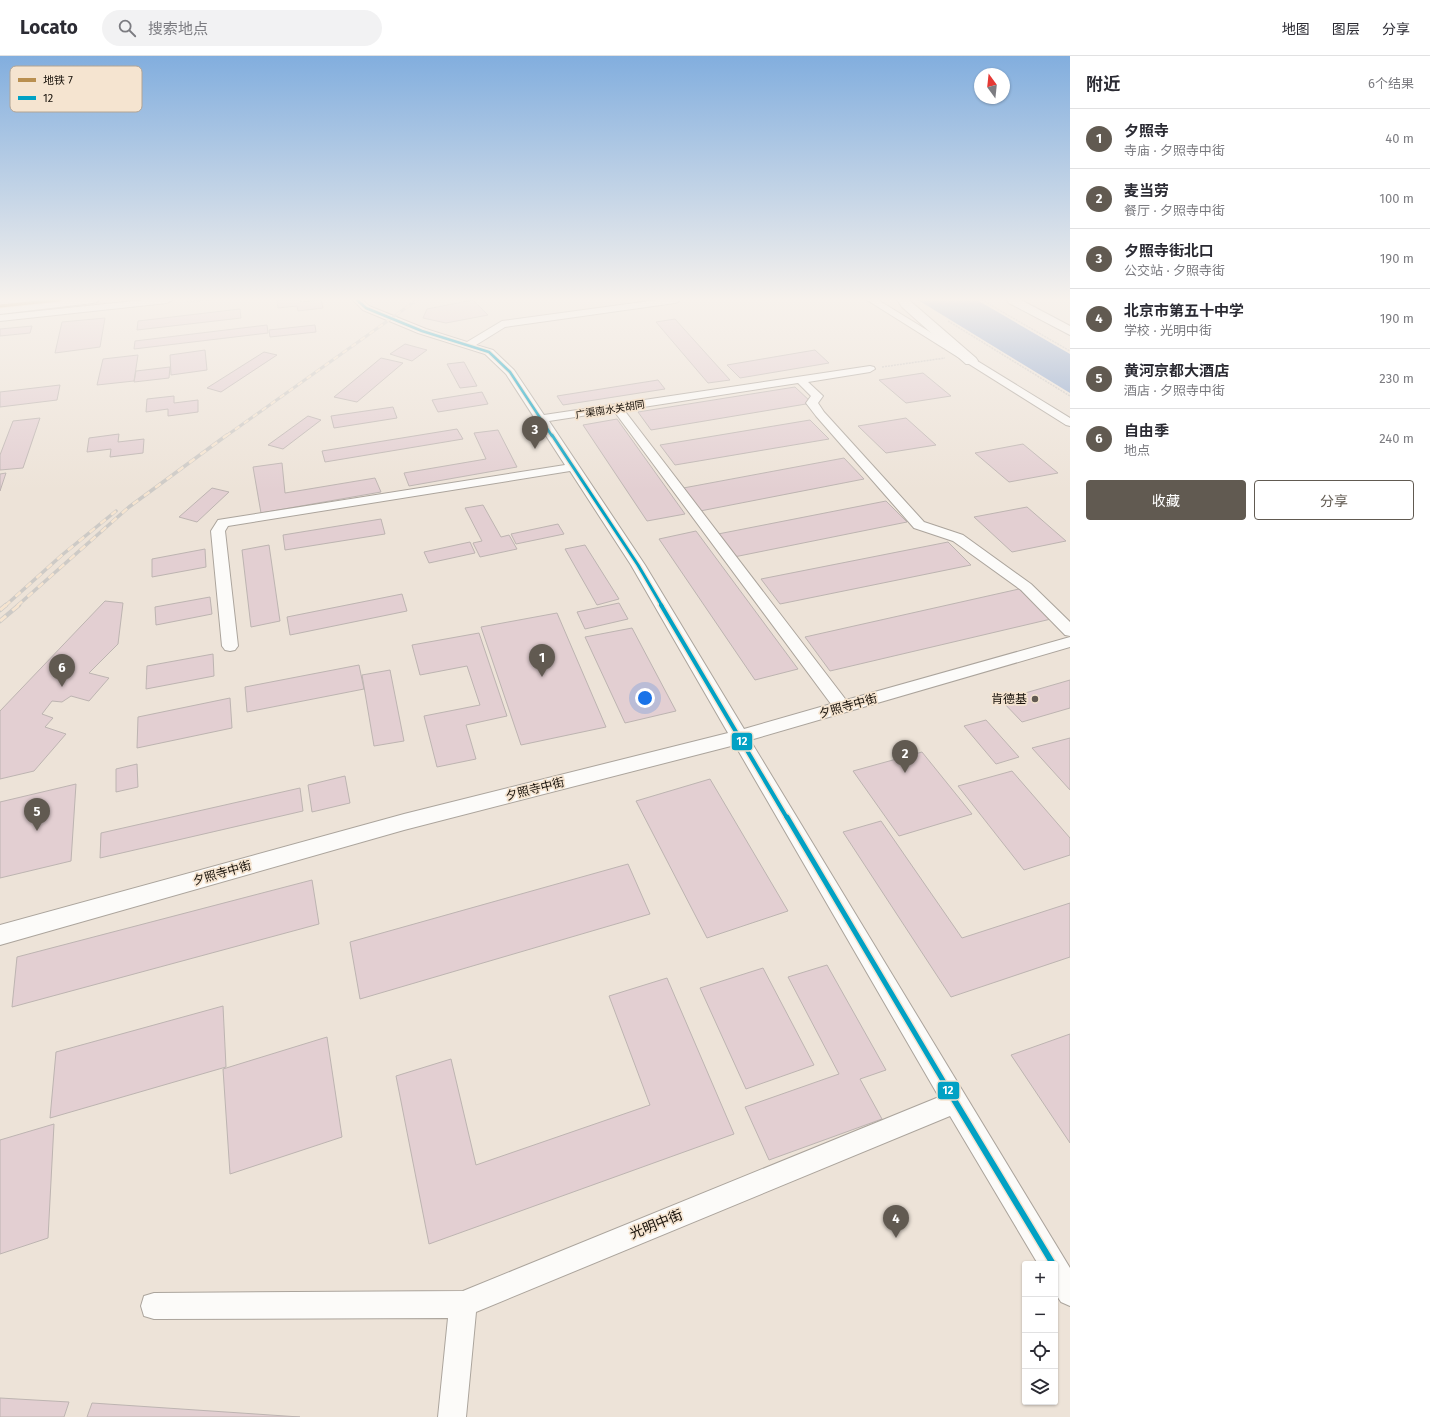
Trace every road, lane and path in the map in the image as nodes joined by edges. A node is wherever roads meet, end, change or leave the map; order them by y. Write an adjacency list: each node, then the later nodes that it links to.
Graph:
1 (501, 364): 9 (street)
2 (918, 364): 5 (path)
3 (976, 364): 10 (street)
4 (1017, 364): 7 (path)
5 (870, 369): 6 (street, 广渠南水关胡同)
6 (801, 379): 8 (street, 广渠南水关胡同); 12 (street)
7 (1070, 396)
8 (617, 408): 9 (street, 广渠南水关胡同); 15 (street)
9 (542, 419): 11 (street)
10 (1070, 423)
11 (573, 467): 14 (street); 16 (street)
12 (1070, 631)
13 (1070, 642): 15 (street, 夕照寺中街)
14 (230, 646)
15 (842, 708): 16 (street, 夕照寺中街)
16 (739, 737): 17 (street, 夕照寺中街); 18 (street)
17 (0, 935)
18 (955, 1102): 19 (street); 22 (street, 光明中街)
19 (1051, 1261)
20 (1058, 1273): 21 (street)
21 (1070, 1293)
22 (463, 1304): 23 (street); 24 (street)
23 (154, 1306)
24 (452, 1417)

